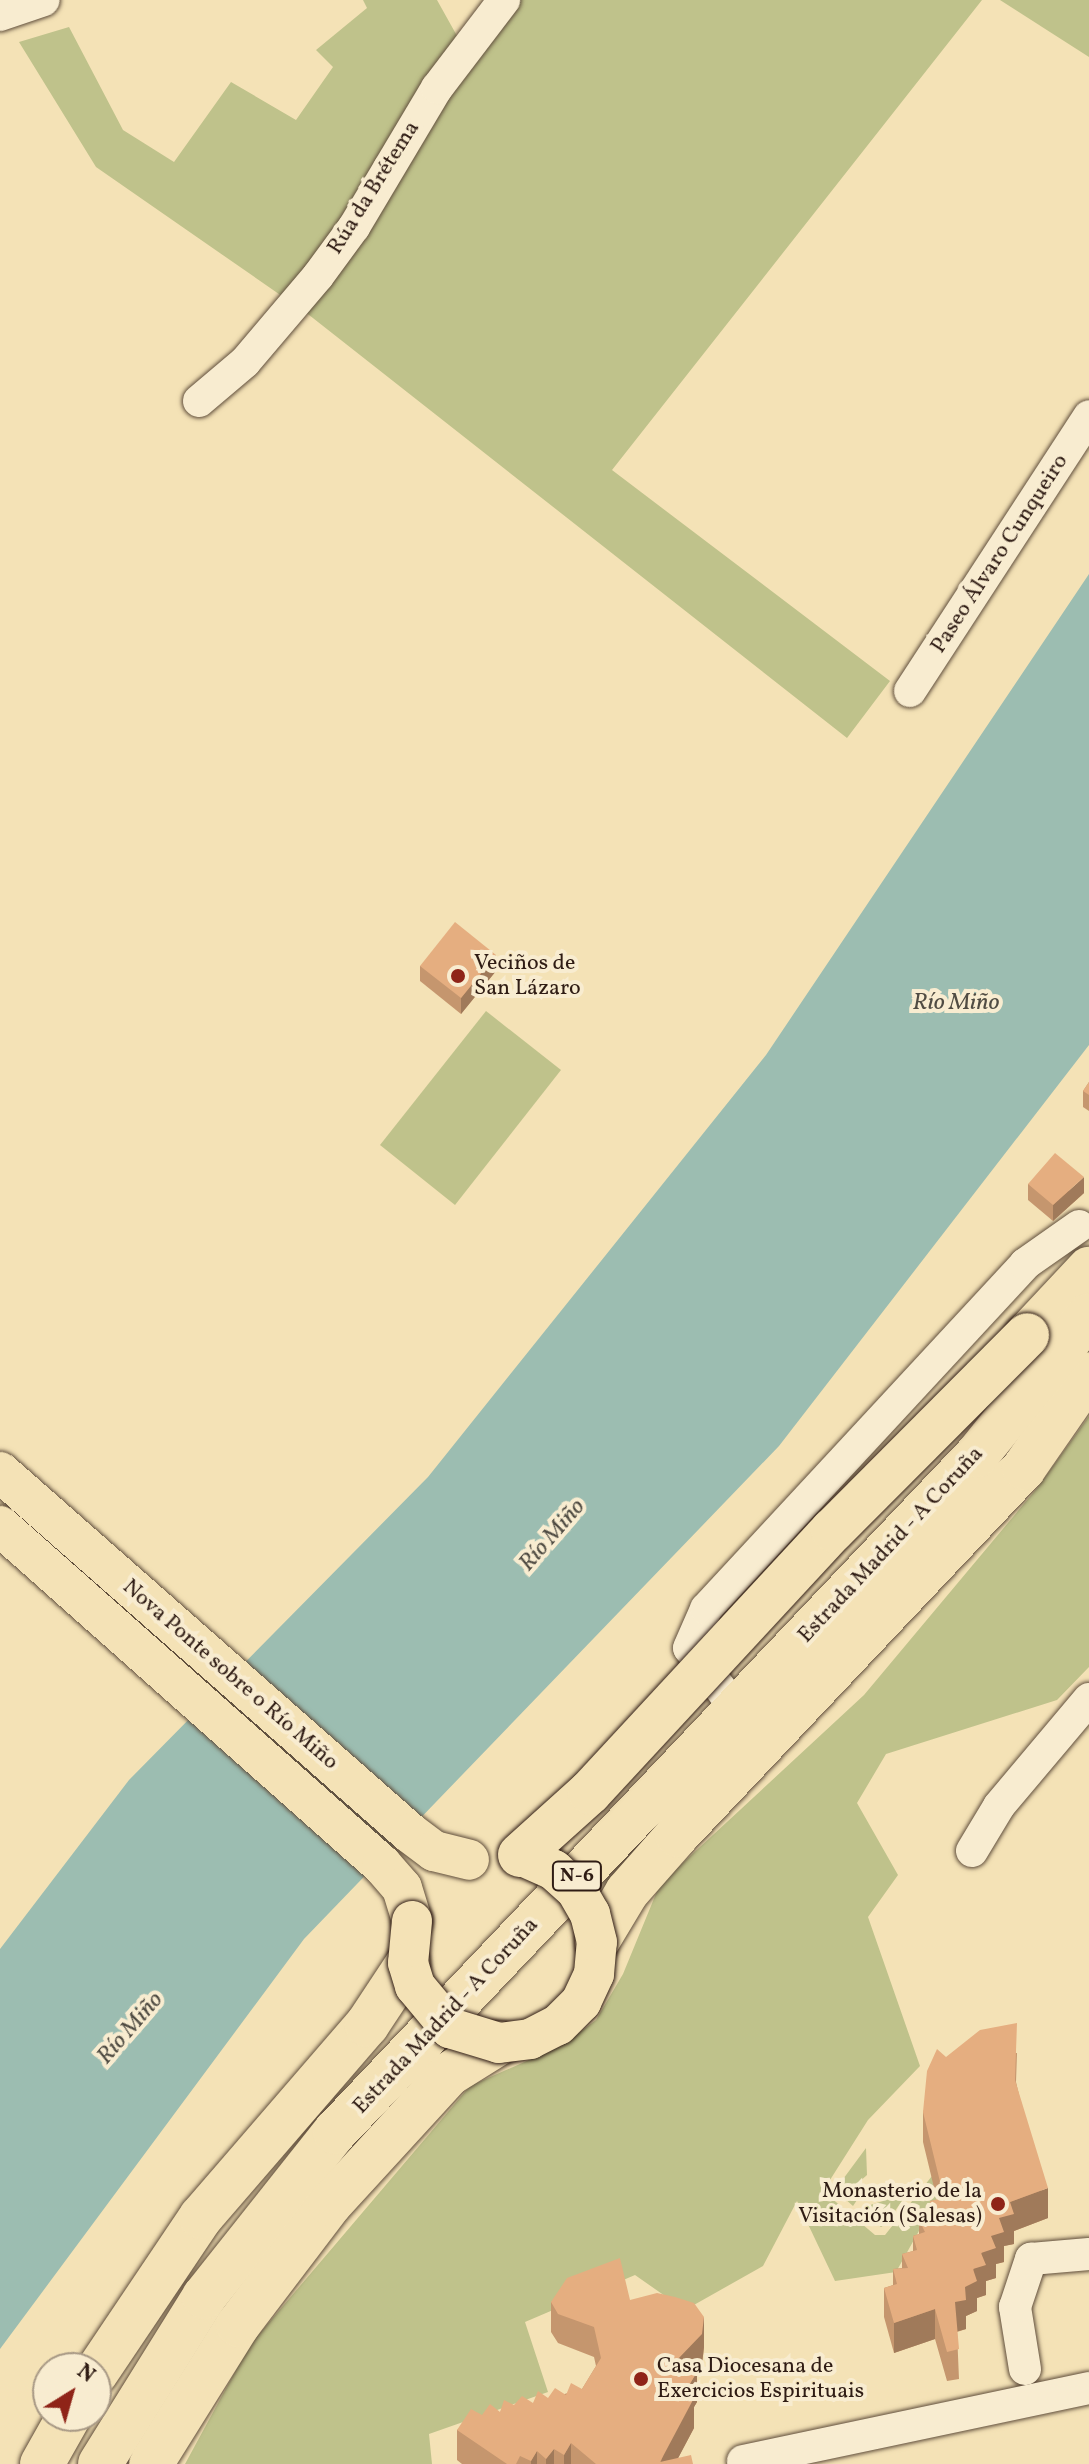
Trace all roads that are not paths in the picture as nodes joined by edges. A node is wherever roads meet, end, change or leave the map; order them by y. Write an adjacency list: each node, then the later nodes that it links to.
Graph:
1 (44, 0): 3 (street)
2 (504, 0): 4 (street, Rúa da Brétema)
3 (0, 15)
4 (199, 401)
5 (1089, 416): 6 (street, Paseo Álvaro Cunqueiro)
6 (910, 691)
7 (1079, 1226): 14 (street)
8 (1089, 1269): 16 (highway, bridge)
9 (1089, 1315): 14 (highway, Estrada Madrid - A Coruña / N-6)
10 (1089, 1374): 19 (highway)
11 (0, 1472): 17 (main road, Nova Ponte sobre o Río Miño)
12 (0, 1526): 18 (main road, Nova Ponte sobre o Río Miño)
13 (1089, 1699): 15 (street)
14 (737, 1710): 28 (highway, Estrada Madrid - A Coruña / N-6)
15 (972, 1851)
16 (520, 1855): 17 (main road); 19 (main road, bridge)
17 (469, 1860): 18 (main road)
18 (410, 1942): 20 (main road, bridge); 22 (highway)
19 (597, 1942): 20 (main road, bridge)
20 (499, 2043): 29 (highway)
21 (1089, 2254): 23 (street)
22 (110, 2352)
23 (1025, 2369)
24 (1089, 2388): 26 (street)
25 (60, 2432): 27 (highway)
26 (761, 2460)
27 (42, 2464)
28 (100, 2464)
29 (151, 2464)

